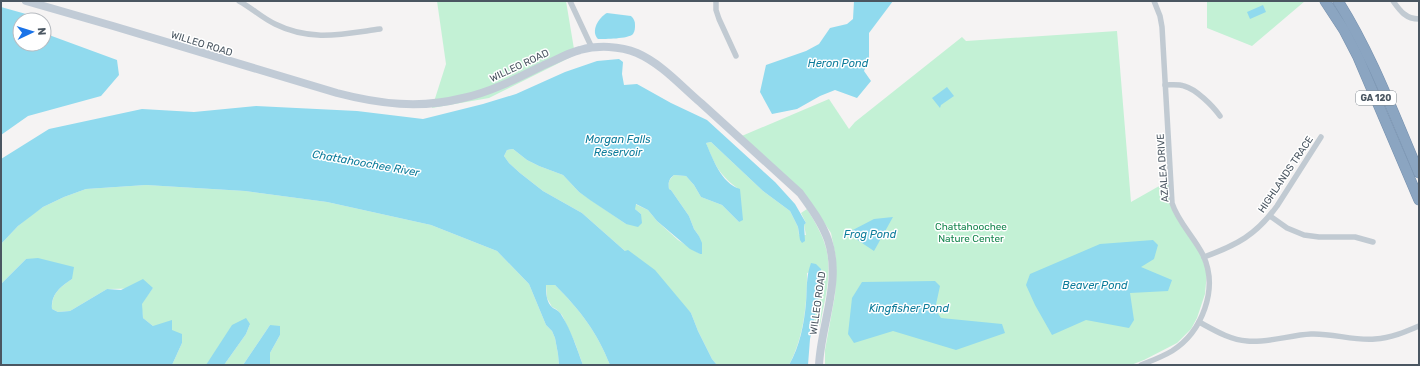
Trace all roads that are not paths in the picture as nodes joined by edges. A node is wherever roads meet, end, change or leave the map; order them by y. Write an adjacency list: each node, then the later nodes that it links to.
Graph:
1 (27, 1): 11 (street, WILLEO ROAD)
2 (239, 1): 10 (street)
3 (570, 1): 11 (street)
4 (716, 1): 12 (street)
5 (1154, 1): 13 (street, AZALEA DRIVE)
6 (1325, 1): 17 (highway, GA 120)
7 (1338, 1): 16 (highway, GA 120)
8 (1394, 1): 9 (street)
9 (1419, 20)
10 (380, 29)
11 (592, 48): 23 (street, WILLEO ROAD)
12 (736, 56)
13 (1166, 85): 14 (street); 20 (street, AZALEA DRIVE)
14 (1220, 116)
15 (1321, 137): 18 (street, HIGHLANDS TRACE)
16 (1419, 173)
17 (1419, 200)
18 (1270, 216): 19 (street); 20 (street, HIGHLANDS TRACE)
19 (1373, 242)
20 (1204, 257): 21 (street, AZALEA DRIVE)
21 (1198, 322): 22 (street); 24 (street, AZALEA DRIVE)
22 (1419, 326)
23 (819, 365)
24 (1141, 365)

